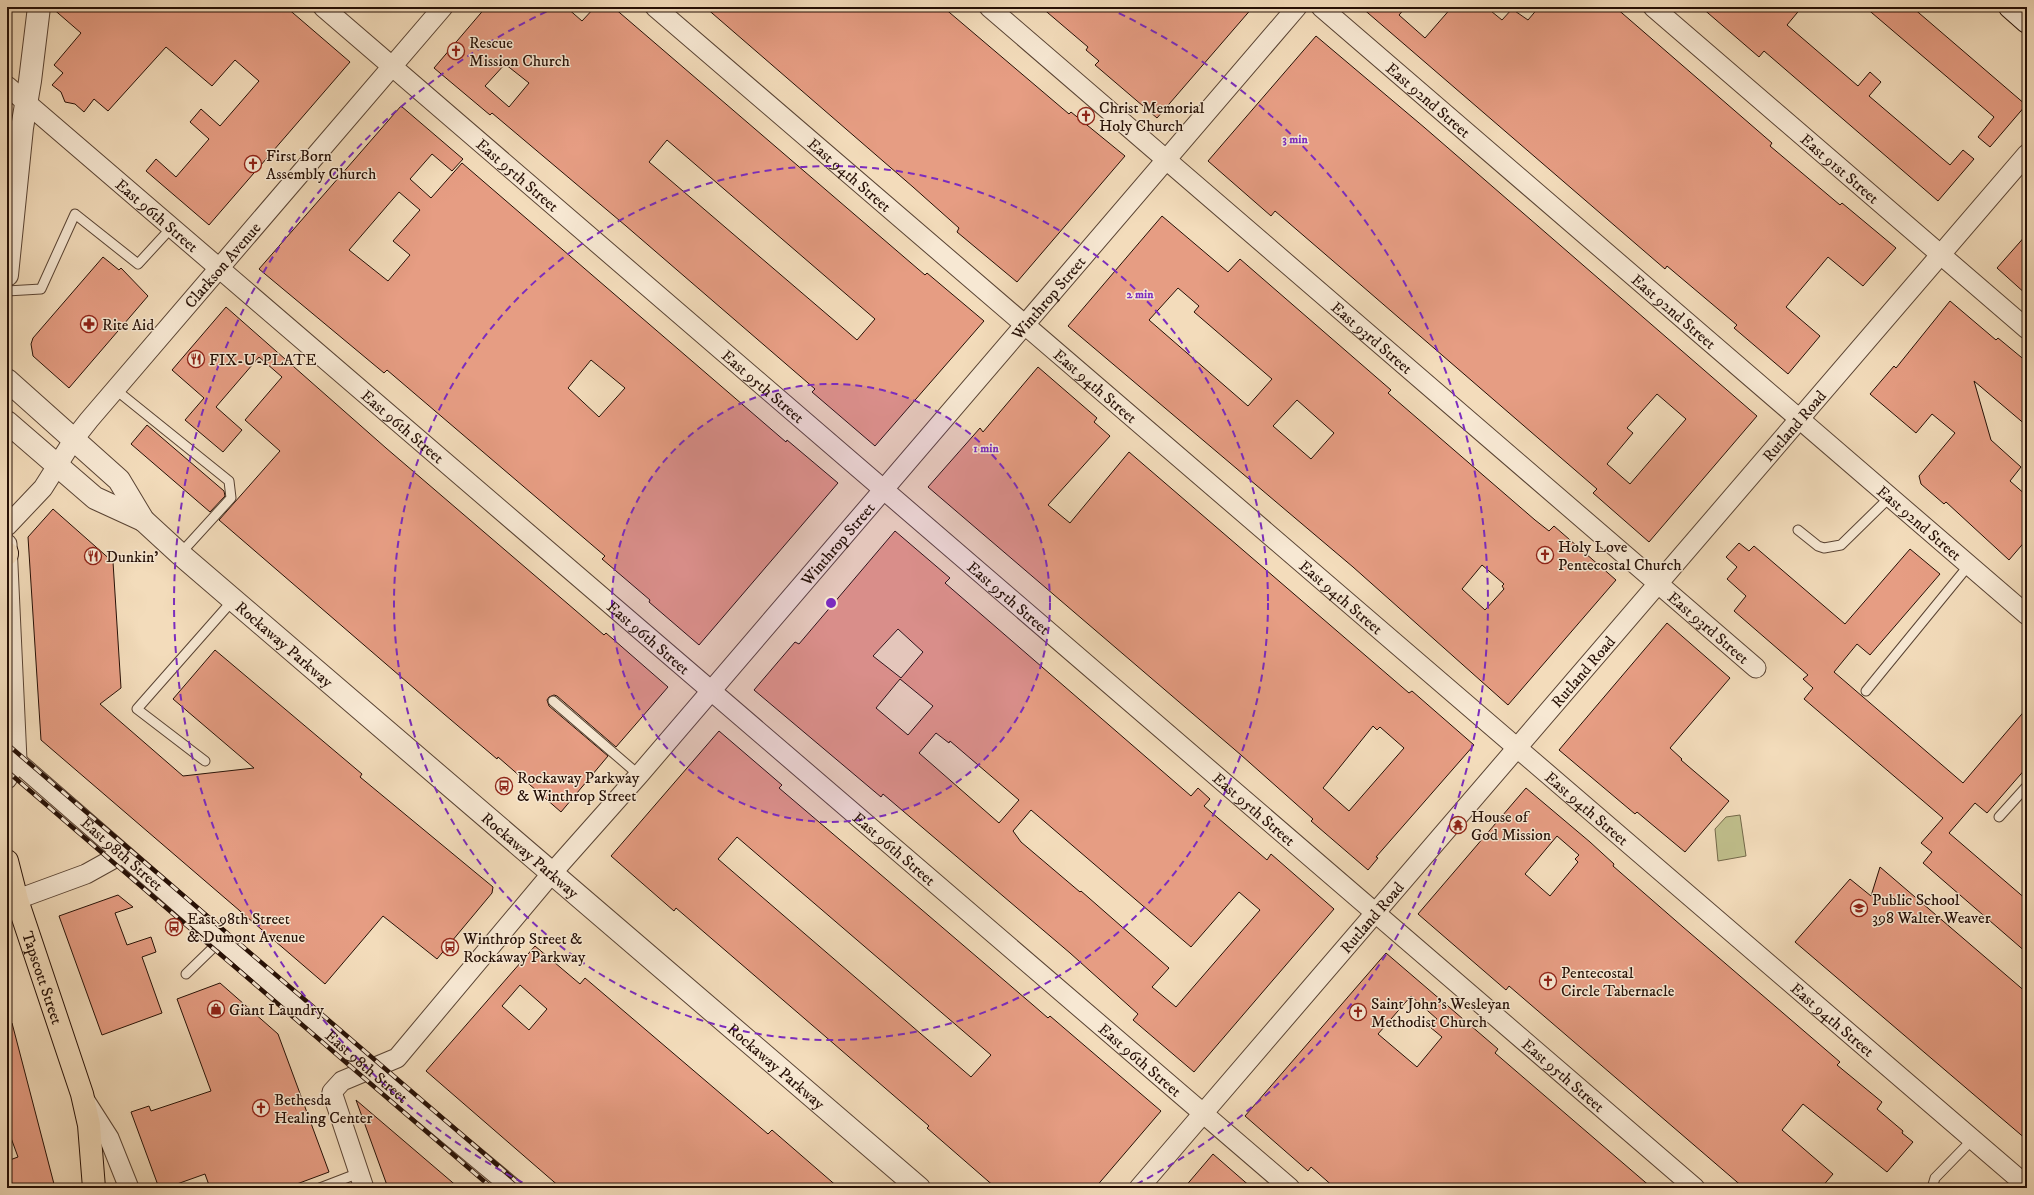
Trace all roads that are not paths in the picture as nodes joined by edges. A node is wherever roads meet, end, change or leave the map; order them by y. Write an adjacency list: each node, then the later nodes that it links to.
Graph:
1 (39, 7): 13 (street)
2 (323, 7): 11 (street, East 95th Street)
3 (443, 7): 11 (street, Clarkson Avenue)
4 (655, 7): 21 (street, East 94th Street)
5 (989, 7): 15 (street, East 93rd Street)
6 (1297, 7): 15 (street, Winthrop Street)
7 (1321, 7): 25 (street, East 92nd Street)
8 (1653, 7): 17 (street, East 91st Street)
9 (2010, 7): 10 (street)
10 (2027, 22)
11 (392, 66): 18 (street, Clarkson Avenue); 29 (street, East 95th Street)
12 (7, 86): 13 (street, East 96th Street)
13 (26, 103): 16 (street, East 96th Street); 19 (street)
14 (2027, 154): 17 (street, Rutland Road)
15 (1166, 159): 21 (street, Winthrop Street); 38 (street, East 93rd Street)
16 (172, 227): 18 (street, East 96th Street); 20 (lane)
17 (1941, 254): 22 (street, East 91st Street); 25 (street, Rutland Road)
18 (220, 269): 24 (street, Clarkson Avenue); 42 (street, East 96th Street)
19 (7, 275)
20 (7, 291)
21 (1025, 324): 29 (street, Winthrop Street); 45 (street, East 94th Street)
22 (2027, 329)
23 (7, 380): 27 (street, Rockaway Parkway)
24 (116, 390): 27 (street, Clarkson Avenue); 36 (lane)
25 (1799, 418): 30 (street, East 92nd Street); 38 (street, Rutland Road)
26 (7, 422): 28 (street, Rockaway Parkway)
27 (74, 439): 28 (street, Clarkson Avenue); 31 (street, Rockaway Parkway)
28 (57, 465): 31 (street, Rockaway Parkway); 32 (street, Clarkson Avenue)
29 (884, 488): 42 (street, Winthrop Street); 56 (street, East 95th Street)
30 (1890, 497): 33 (lane); 37 (street, East 92nd Street)
31 (143, 520): 36 (street, Rockaway Parkway)
32 (7, 526)
33 (1798, 530)
34 (7, 544): 35 (street)
35 (7, 554): 46 (street)
36 (180, 554): 39 (street, Rockaway Parkway)
37 (1969, 565): 40 (street, East 92nd Street); 43 (lane)
38 (1658, 583): 41 (street, East 93rd Street); 45 (street, Rutland Road)
39 (233, 600): 47 (lane); 54 (street, Rockaway Parkway)
40 (2027, 615)
41 (1756, 668)
42 (710, 690): 48 (street, Winthrop Street); 61 (street, East 96th Street)
43 (1866, 691)
44 (553, 701): 48 (lane)
45 (1517, 747): 56 (street, Rutland Road); 62 (street, East 94th Street)
46 (12, 756): 49 (street); 52 (street, East 98th Street)
47 (205, 761)
48 (639, 775): 54 (street, Winthrop Street)
49 (7, 779)
50 (2027, 786): 51 (lane)
51 (2000, 817)
52 (122, 854): 55 (street); 57 (street, East 98th Street)
53 (7, 861): 55 (main road, Tapscott Street)
54 (552, 873): 59 (street, Winthrop Street); 69 (street, Rockaway Parkway)
55 (12, 902): 60 (main road, Tapscott Street)
56 (1376, 911): 61 (street, Rutland Road); 72 (street, East 95th Street)
57 (221, 940): 58 (lane); 59 (street, East 98th Street)
58 (186, 974)
59 (370, 1069): 63 (street, Winthrop Street); 68 (street, East 98th Street)
60 (82, 1094): 65 (main road, Tapscott Street); 66 (street, Tapscott Street)
61 (1203, 1113): 70 (street, Rutland Road); 71 (street, East 96th Street)
62 (1973, 1139): 64 (street, East 94th Street); 73 (lane)
63 (361, 1180): 67 (lane)
64 (2027, 1186)
65 (94, 1188)
66 (129, 1188)
67 (320, 1188)
68 (513, 1188)
69 (919, 1188)
70 (1139, 1188)
71 (1290, 1188)
72 (1696, 1188)
73 (1932, 1188)

